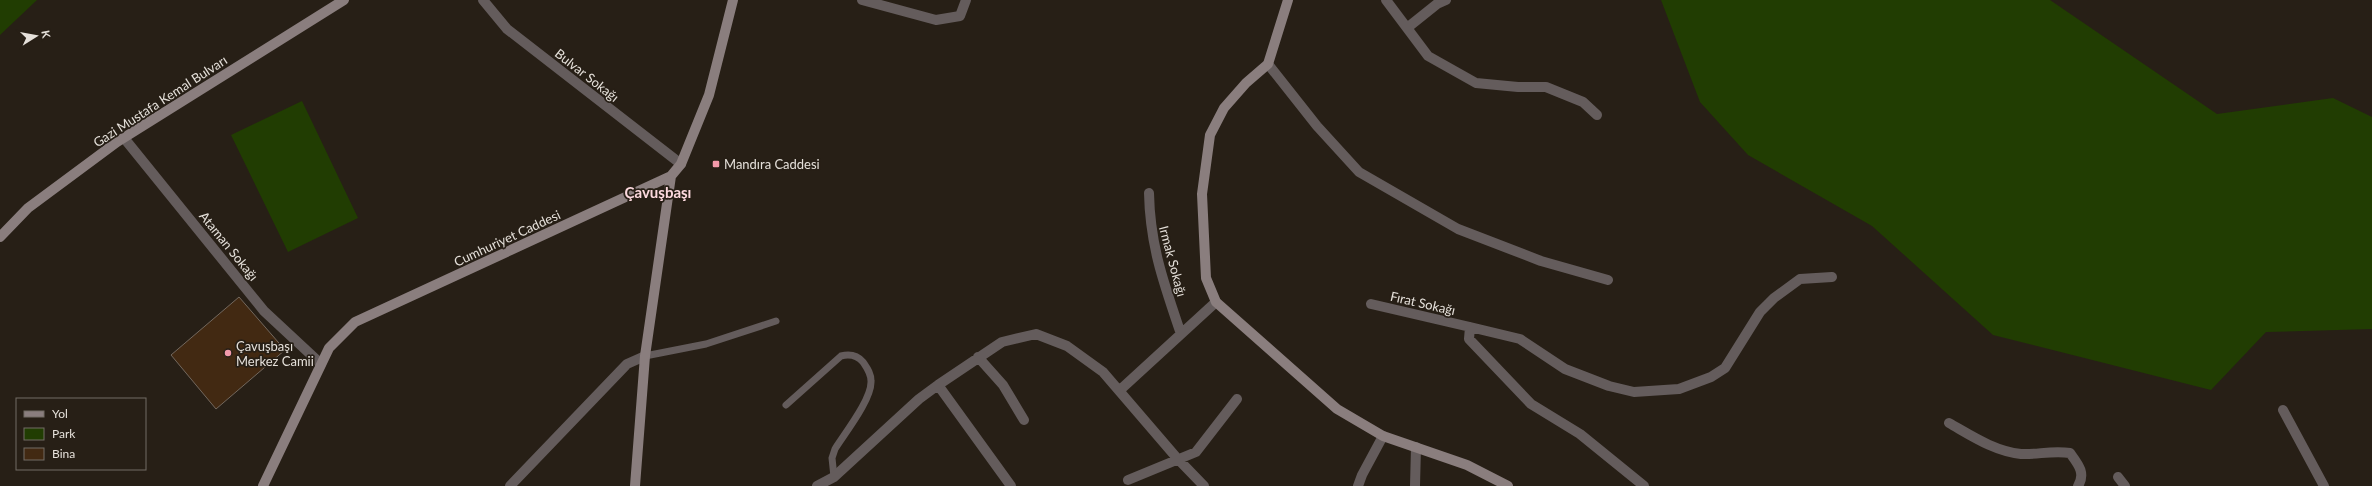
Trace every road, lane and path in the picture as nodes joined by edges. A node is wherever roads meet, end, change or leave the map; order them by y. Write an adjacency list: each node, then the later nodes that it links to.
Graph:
1 (344, 0): 12 (street, Gazi Mustafa Kemal Bulvarı)
2 (483, 0): 13 (street, Bulvar Sokağı)
3 (733, 0): 13 (street, Cumhuriyet Caddesi)
4 (862, 0): 5 (street)
5 (966, 0)
6 (1288, 0): 10 (street)
7 (1386, 0): 9 (street)
8 (1446, 0): 9 (street)
9 (1407, 28): 11 (street)
10 (1268, 64): 18 (street); 19 (street)
11 (1597, 115)
12 (124, 138): 16 (street, Gazi Mustafa Kemal Bulvarı); 26 (street, Ataman Sokağı)
13 (681, 164): 14 (street, Cumhuriyet Caddesi)
14 (671, 176): 24 (street); 26 (street, Cumhuriyet Caddesi)
15 (1149, 193): 23 (street, Irmak Sokağı)
16 (0, 237)
17 (1832, 277): 22 (street, Fırat Sokağı)
18 (1608, 280)
19 (1216, 302): 23 (street); 34 (street)
20 (1371, 304): 22 (street, Fırat Sokağı)
21 (776, 320): 24 (lane)
22 (1470, 327): 49 (street)
23 (1181, 334): 28 (street)
24 (645, 356): 41 (street); 42 (street)
25 (978, 357): 27 (street); 28 (street); 32 (street)
26 (321, 364): 40 (street, Cumhuriyet Caddesi)
27 (938, 385): 37 (street); 44 (street)
28 (1120, 390): 36 (street)
29 (1237, 399): 36 (street)
30 (786, 405): 37 (lane)
31 (2282, 410): 52 (street)
32 (1024, 420)
33 (1948, 423): 50 (street)
34 (1383, 436): 35 (street); 46 (street)
35 (1416, 447): 47 (street); 48 (street)
36 (1179, 460): 39 (street); 45 (street)
37 (834, 477): 43 (street)
38 (2118, 477): 51 (street)
39 (1128, 480)
40 (263, 486)
41 (510, 486)
42 (635, 486)
43 (817, 486)
44 (1011, 486)
45 (1204, 486)
46 (1358, 486)
47 (1415, 486)
48 (1508, 486)
49 (1644, 486)
50 (2078, 486)
51 (2125, 486)
52 (2324, 486)

